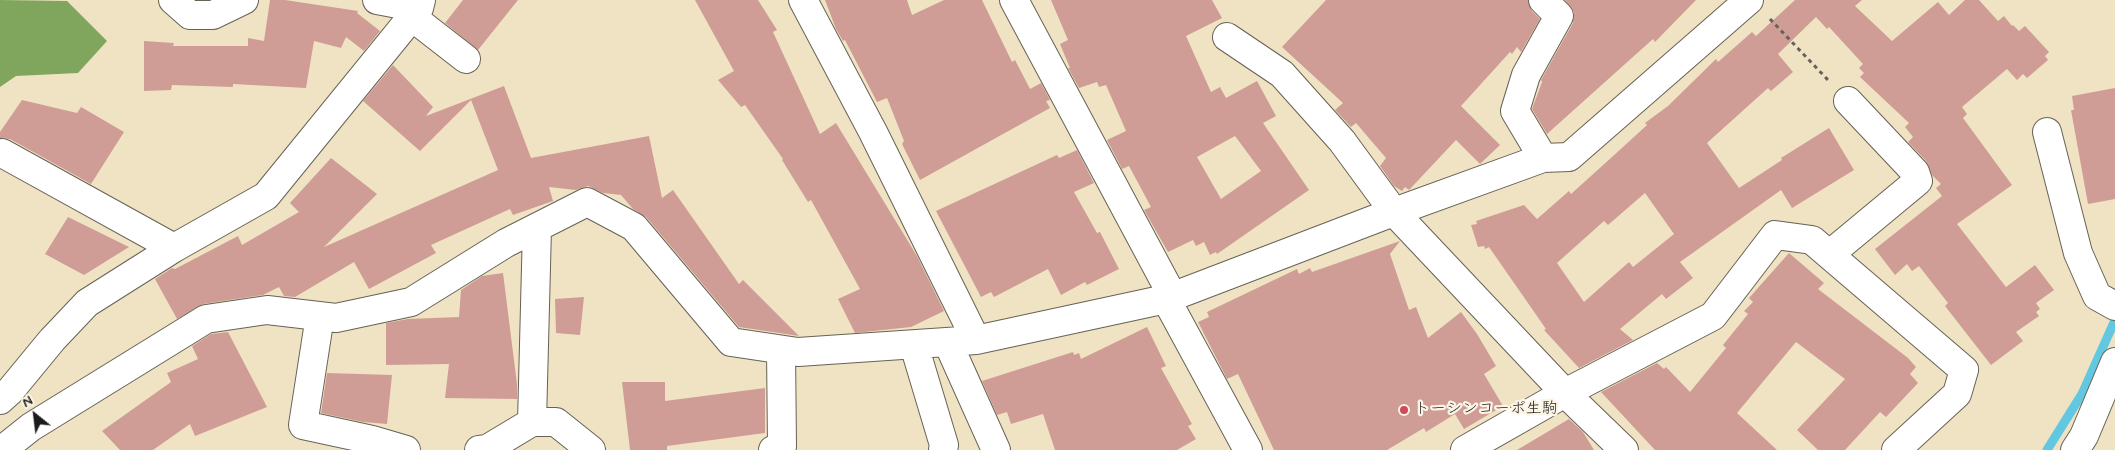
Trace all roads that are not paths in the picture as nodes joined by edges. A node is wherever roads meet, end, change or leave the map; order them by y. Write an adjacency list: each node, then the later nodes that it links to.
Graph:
1 (173, 0): 2 (street)
2 (244, 0)
3 (377, 0): 8 (street)
4 (803, 0): 22 (street)
5 (1014, 0): 19 (street)
6 (1543, 0): 14 (street)
7 (1758, 7): 14 (street)
8 (418, 8): 10 (street); 17 (street)
9 (1227, 37): 15 (street)
10 (466, 59)
11 (1848, 102): 18 (street)
12 (2047, 132): 20 (street)
13 (2, 153): 17 (street)
14 (1543, 158): 15 (street)
15 (1394, 212): 19 (street); 27 (street)
16 (537, 228): 21 (street); 25 (street); 29 (street)
17 (174, 248): 28 (street)
18 (1830, 254): 27 (street); 41 (street)
19 (1170, 298): 22 (street); 38 (street)
20 (2115, 306)
21 (320, 316): 30 (street); 32 (street)
22 (976, 340): 23 (street)
23 (948, 342): 24 (street); 37 (street)
24 (914, 345): 25 (street); 36 (street)
25 (781, 350): 35 (street)
26 (2115, 362): 42 (street)
27 (1565, 393): 39 (street); 40 (street)
28 (5, 396): 30 (street)
29 (532, 422): 33 (street); 34 (street)
30 (32, 428): 31 (street)
31 (2, 450)
32 (406, 450)
33 (479, 450)
34 (591, 450)
35 (773, 450)
36 (943, 450)
37 (996, 450)
38 (1248, 450)
39 (1465, 450)
40 (1624, 450)
41 (1896, 450)
42 (2075, 450)

